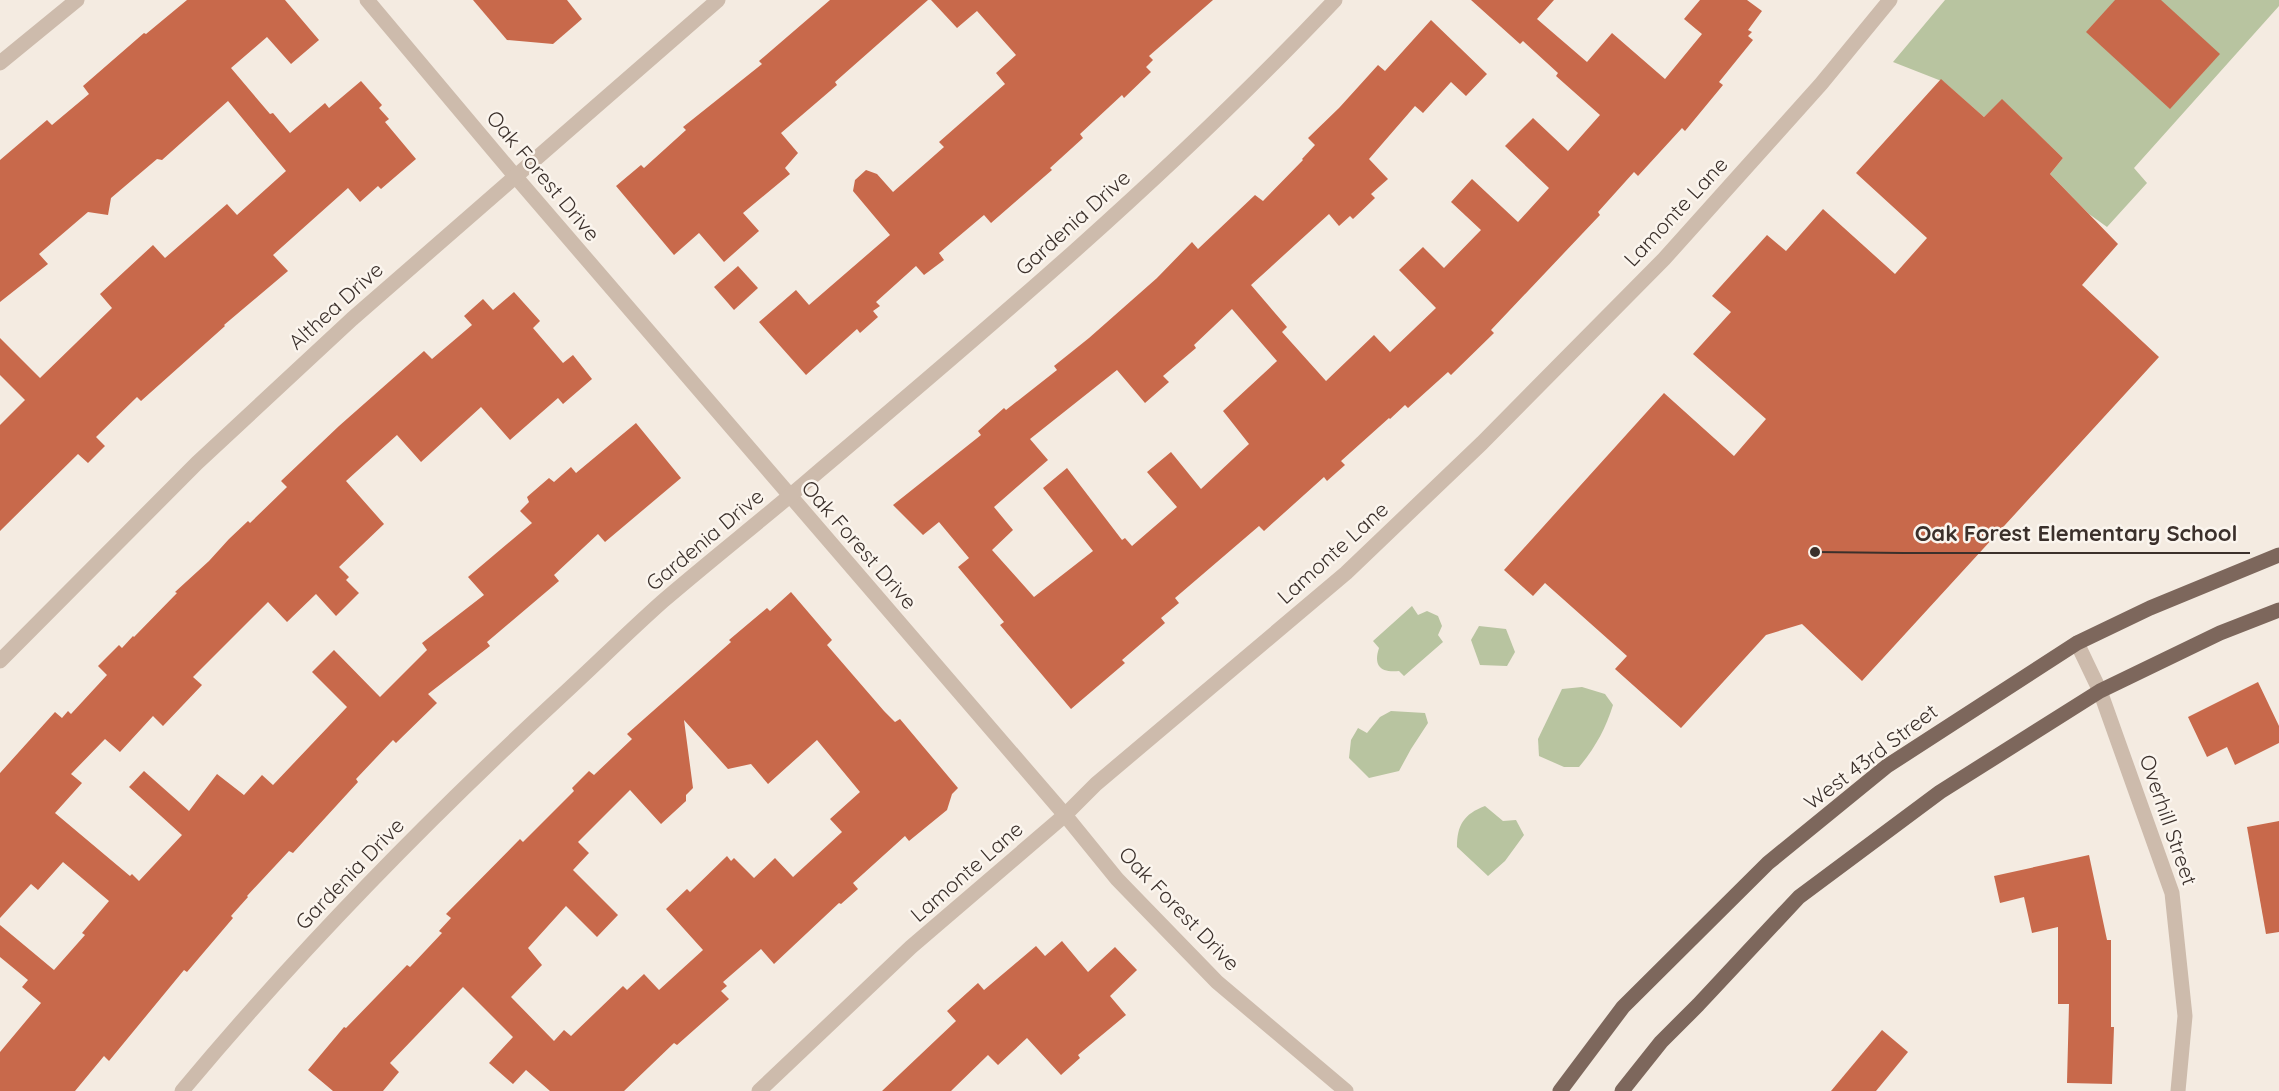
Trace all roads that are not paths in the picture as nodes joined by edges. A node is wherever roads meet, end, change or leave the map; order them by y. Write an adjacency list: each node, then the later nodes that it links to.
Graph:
1 (77, 0): 6 (street)
2 (367, 0): 7 (street, Oak Forest Drive)
3 (718, 0): 7 (street, Althea Drive)
4 (1335, 0): 8 (street, Gardenia Drive)
5 (1890, 0): 14 (street, Lamonte Lane)
6 (0, 63)
7 (515, 176): 8 (street, Oak Forest Drive); 12 (street, Althea Drive)
8 (789, 496): 14 (street, Oak Forest Drive); 15 (street, Gardenia Drive)
9 (2279, 555): 11 (main road, West 43rd Street)
10 (2279, 609): 13 (main road)
11 (2077, 643): 13 (street, Overhill Street); 18 (main road, West 43rd Street)
12 (0, 660)
13 (2100, 691): 19 (main road); 20 (street, Overhill Street)
14 (1065, 815): 16 (street, Lamonte Lane); 17 (street, Oak Forest Drive)
15 (182, 1091)
16 (759, 1091)
17 (1346, 1091)
18 (1560, 1091)
19 (1622, 1091)
20 (2178, 1091)

